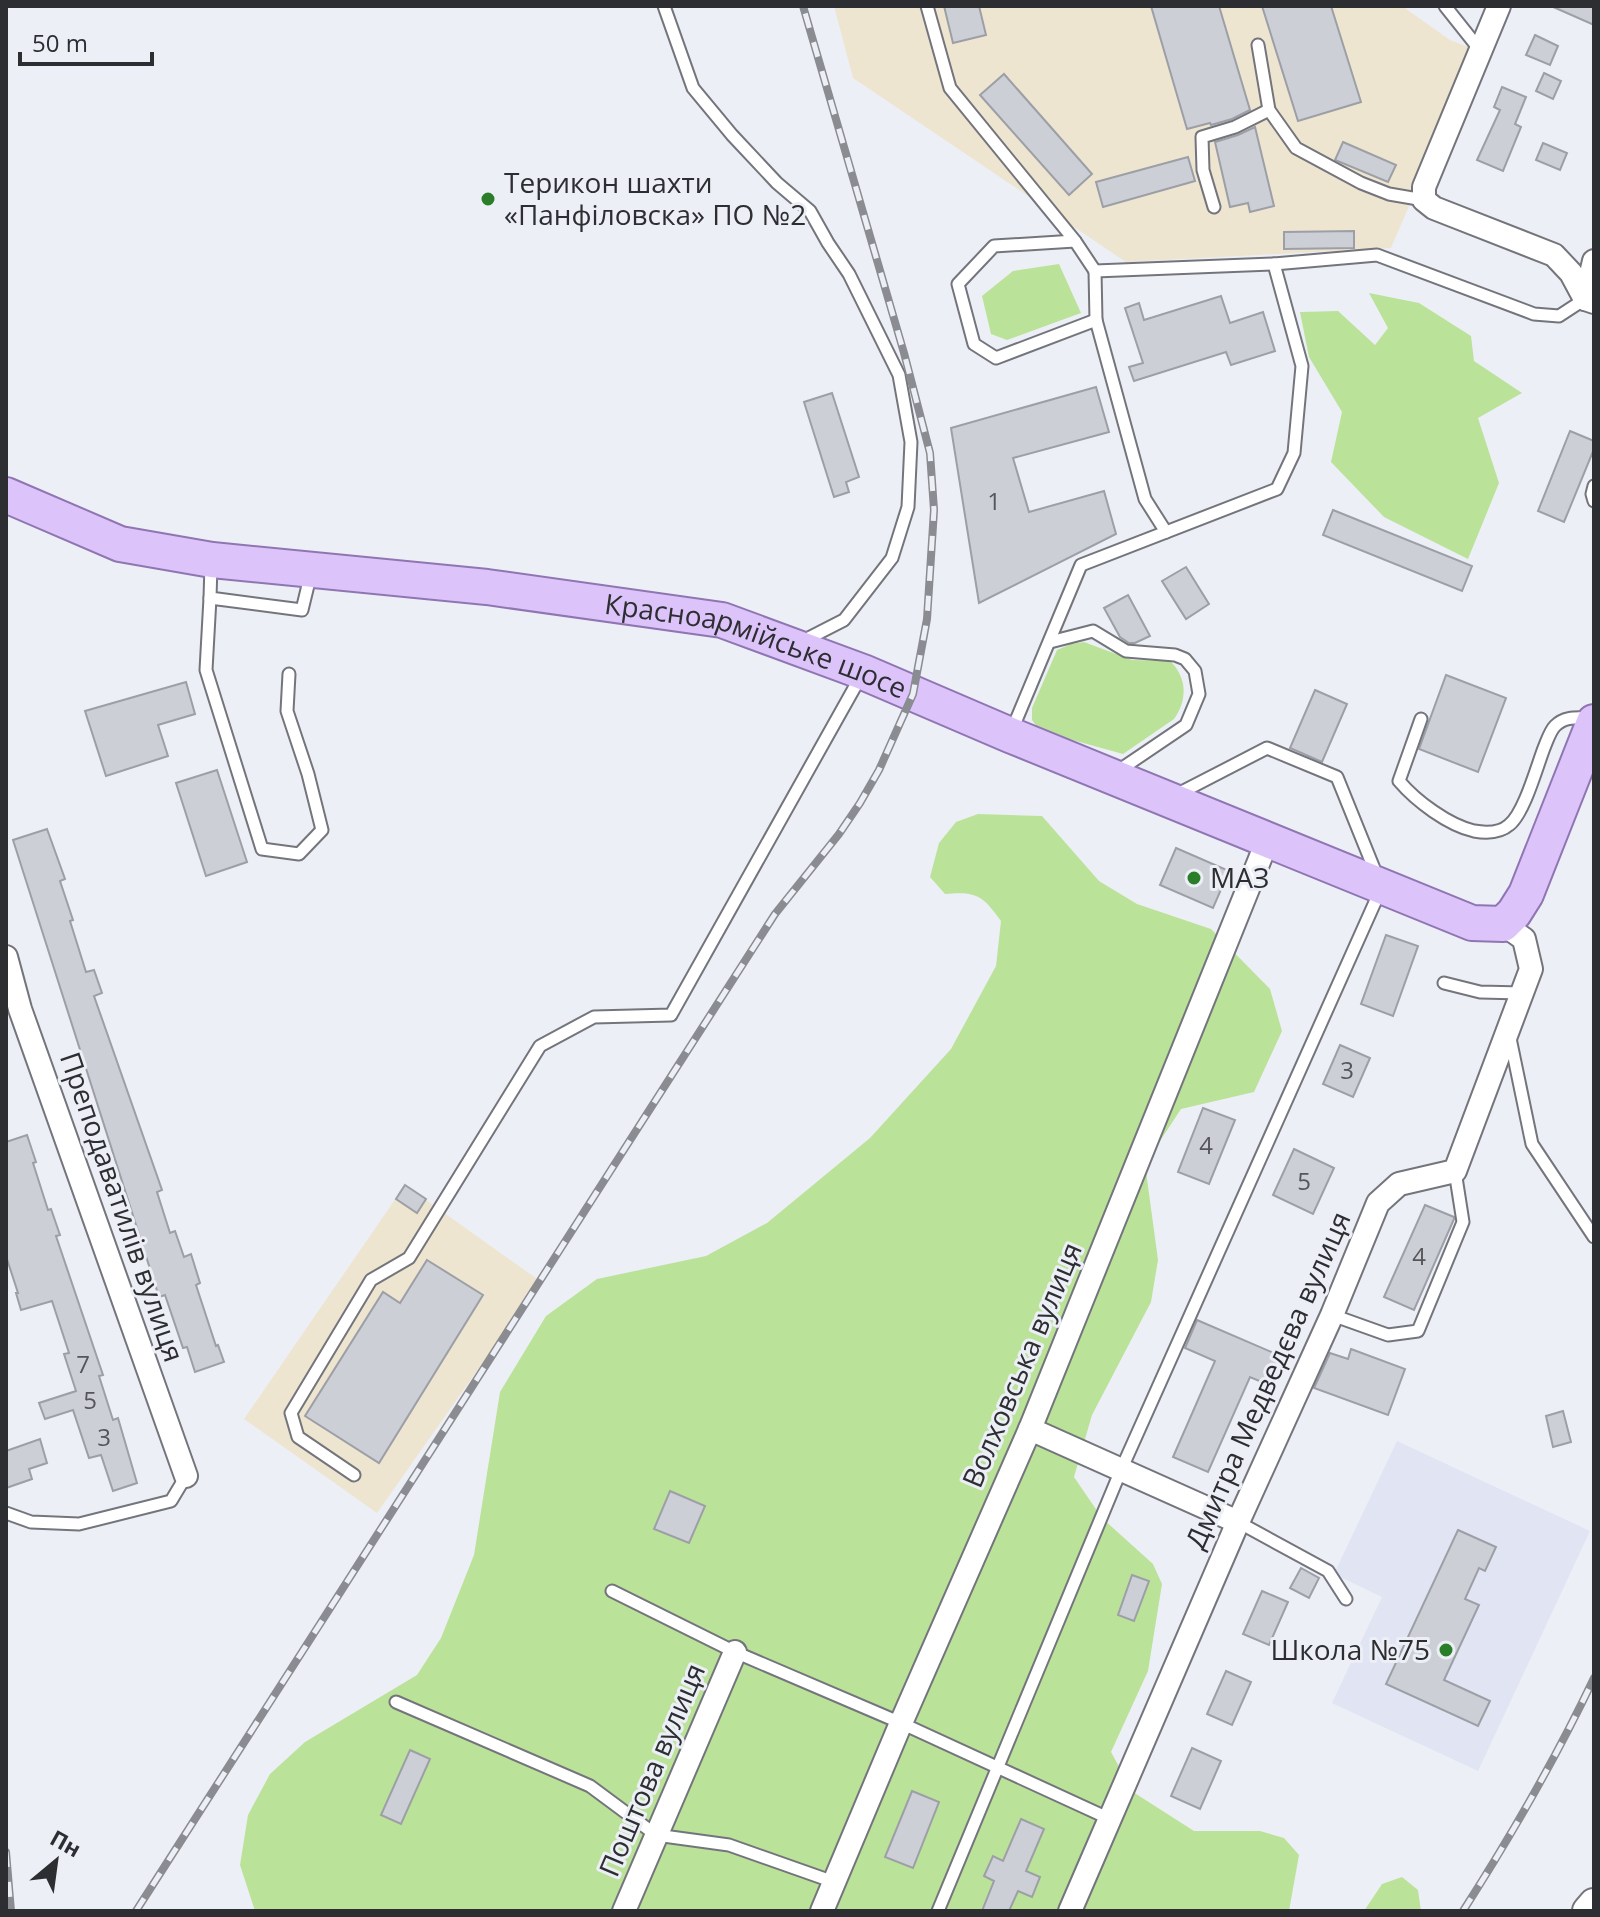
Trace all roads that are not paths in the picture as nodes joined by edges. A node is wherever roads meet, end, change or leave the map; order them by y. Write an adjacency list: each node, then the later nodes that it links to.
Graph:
1 (664, 6): 24 (lane)
2 (927, 6): 10 (lane)
3 (1445, 6): 6 (lane)
4 (1499, 6): 6 (street)
5 (1258, 45): 7 (lane)
6 (1480, 50): 8 (street)
7 (1269, 110): 8 (lane); 9 (lane)
8 (1424, 200): 14 (street)
9 (1214, 207)
10 (1075, 241): 13 (lane); 15 (lane)
11 (1594, 261): 14 (street)
12 (1274, 264): 13 (lane); 14 (lane); 19 (lane)
13 (1095, 271): 15 (lane)
14 (1590, 300)
15 (1096, 320): 19 (lane)
16 (1594, 486): 18 (lane)
17 (6, 495): 20 (main road, Красноармійське шосе)
18 (1594, 501)
19 (1166, 532): 23 (lane)
20 (212, 560): 21 (main road, Красноармійське шосе); 22 (lane)
21 (312, 569): 22 (lane); 24 (main road, Красноармійське шосе)
22 (210, 598): 26 (lane)
23 (1050, 642): 29 (lane); 30 (lane)
24 (793, 646): 25 (main road, Красноармійське шосе)
25 (863, 672): 29 (main road, Красноармійське шосе); 44 (lane)
26 (289, 674)
27 (1421, 719): 28 (lane)
28 (1594, 720): 34 (main road)
29 (1010, 735): 30 (main road, Красноармійське шосе)
30 (1110, 776): 31 (main road, Красноармійське шосе)
31 (1168, 799): 32 (main road, Красноармійське шосе); 33 (lane)
32 (1268, 839): 33 (main road, Красноармійське шосе); 42 (street, Волховська вулиця)
33 (1382, 887): 34 (main road, Красноармійське шосе); 43 (lane)
34 (1487, 923): 37 (street)
35 (6, 957): 45 (street, Преподаватилів вулиця)
36 (1444, 983): 37 (lane)
37 (1522, 993): 38 (street)
38 (1508, 1030): 39 (street); 40 (lane)
39 (1455, 1171): 41 (street, Дмитра Медведєва вулиця); 41 (lane)
40 (1594, 1237)
41 (1332, 1315): 47 (street, Дмитра Медведєва вулиця)
42 (1030, 1429): 43 (street); 52 (street, Волховська вулиця)
43 (1121, 1470): 47 (street); 53 (lane)
44 (354, 1475)
45 (186, 1476): 46 (lane)
46 (6, 1513)
47 (1238, 1522): 49 (lane); 54 (street, Дмитра Медведєва вулиця)
48 (612, 1591): 50 (lane)
49 (1346, 1599)
50 (735, 1652): 52 (lane); 55 (street, Поштова вулиця)
51 (396, 1702): 55 (lane)
52 (901, 1723): 53 (lane); 56 (street, Волховська вулиця)
53 (997, 1768): 54 (lane); 60 (lane)
54 (1110, 1819): 61 (street, Дмитра Медведєва вулиця)
55 (656, 1835): 56 (lane); 58 (street, Поштова вулиця)
56 (834, 1882): 59 (street, Волховська вулиця)
57 (1594, 1904): 62 (main road)
58 (624, 1911)
59 (822, 1911)
60 (938, 1911)
61 (1070, 1911)
62 (1588, 1911)

